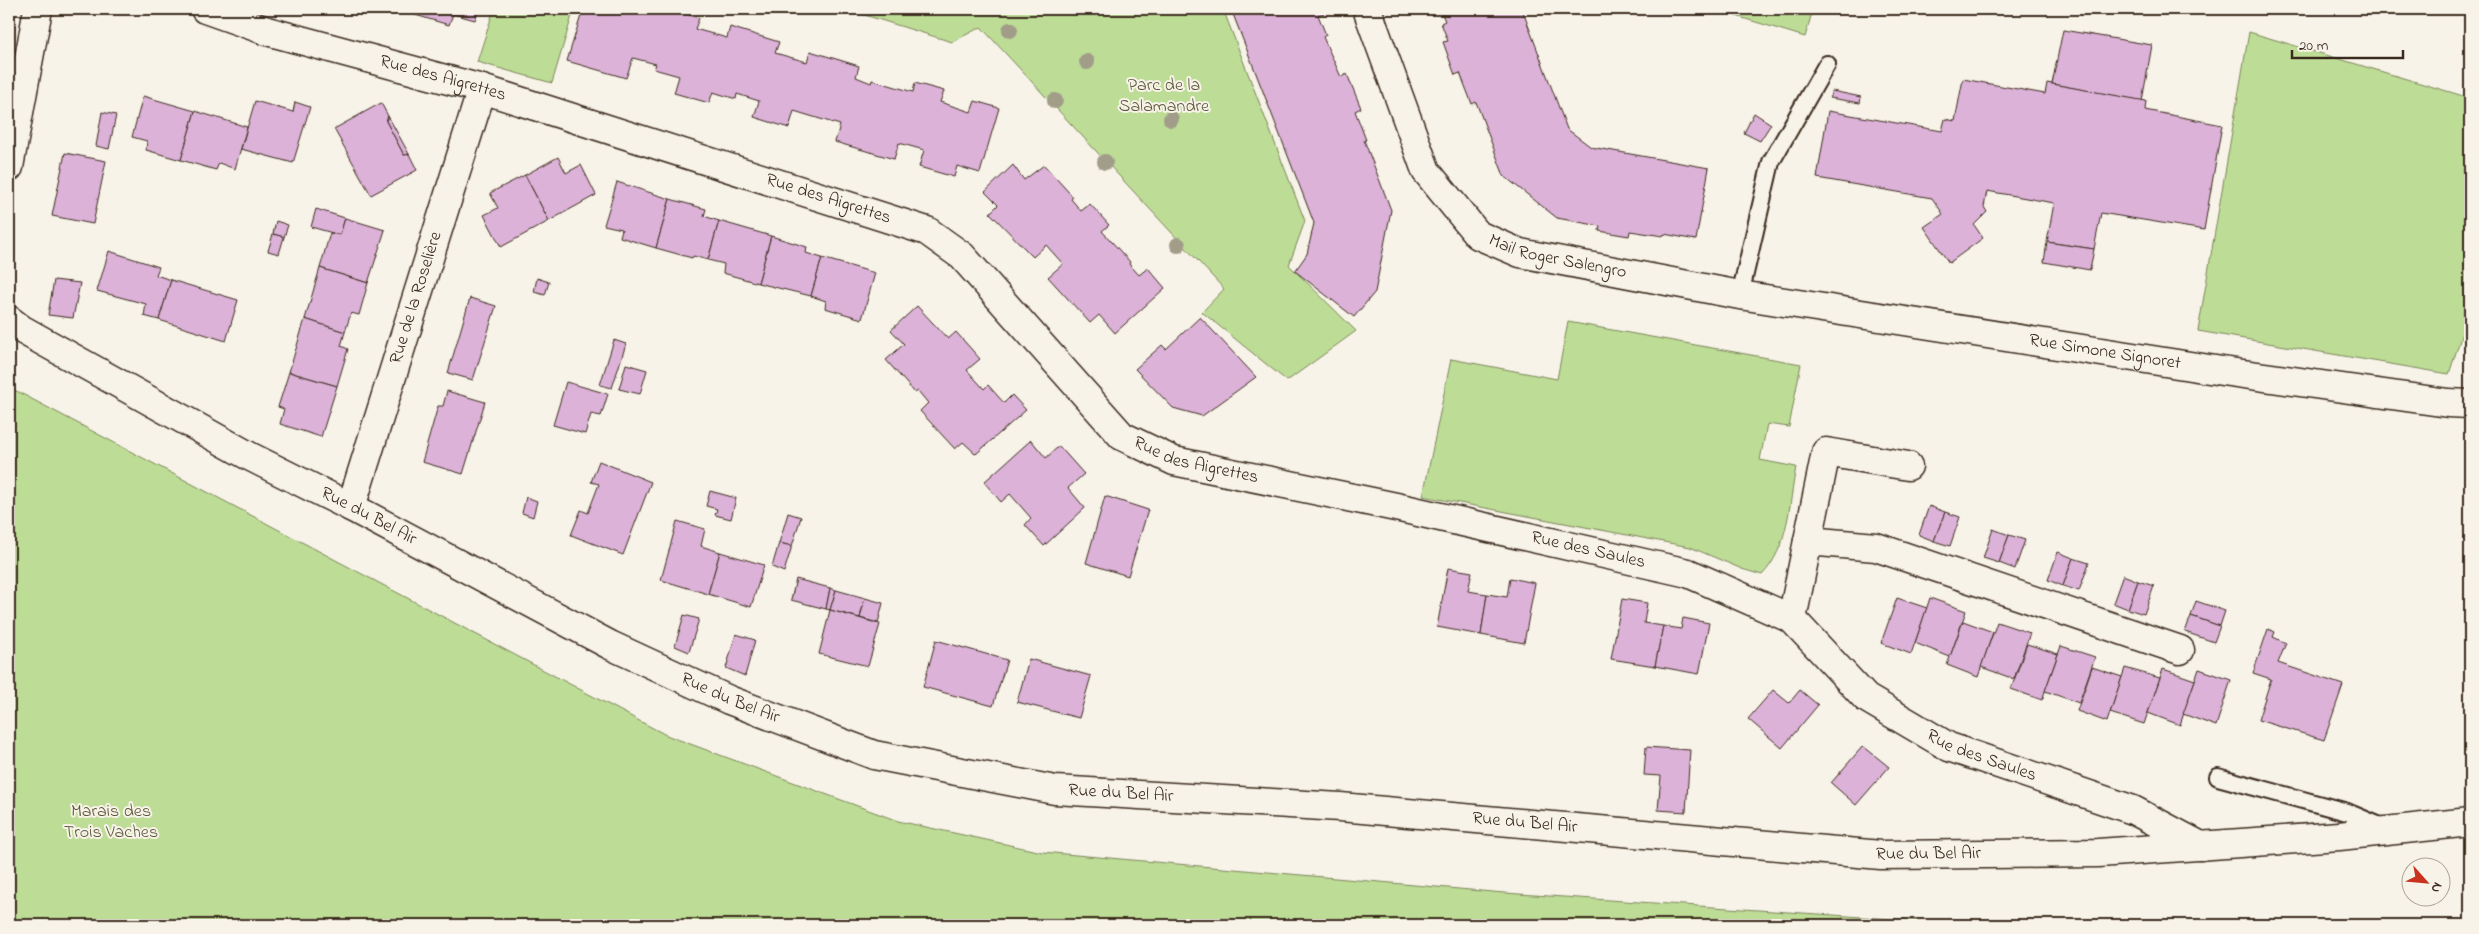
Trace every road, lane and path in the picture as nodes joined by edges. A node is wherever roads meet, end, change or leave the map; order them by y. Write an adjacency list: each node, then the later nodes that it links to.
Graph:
1 (38, 9): 6 (street)
2 (205, 9): 5 (street, Rue des Aigrettes)
3 (1367, 9): 7 (street, Mail Roger Salengro)
4 (1827, 64): 7 (lane)
5 (482, 89): 11 (street, Rue des Aigrettes); 12 (street, Rue de la Roselière)
6 (9, 166)
7 (1740, 295): 9 (street, Rue Simone Signoret)
8 (9, 320): 12 (street, Rue du Bel Air)
9 (2470, 404)
10 (1908, 466): 13 (street)
11 (1378, 503): 14 (street, Rue des Saules)
12 (351, 507): 19 (street, Rue du Bel Air)
13 (1808, 541): 14 (street); 15 (street)
14 (1792, 619): 19 (street, Rue des Saules)
15 (2180, 650)
16 (2218, 777): 18 (lane)
17 (2470, 822): 18 (street, Rue du Bel Air)
18 (2388, 829): 19 (street, Rue du Bel Air)
19 (2201, 846)

